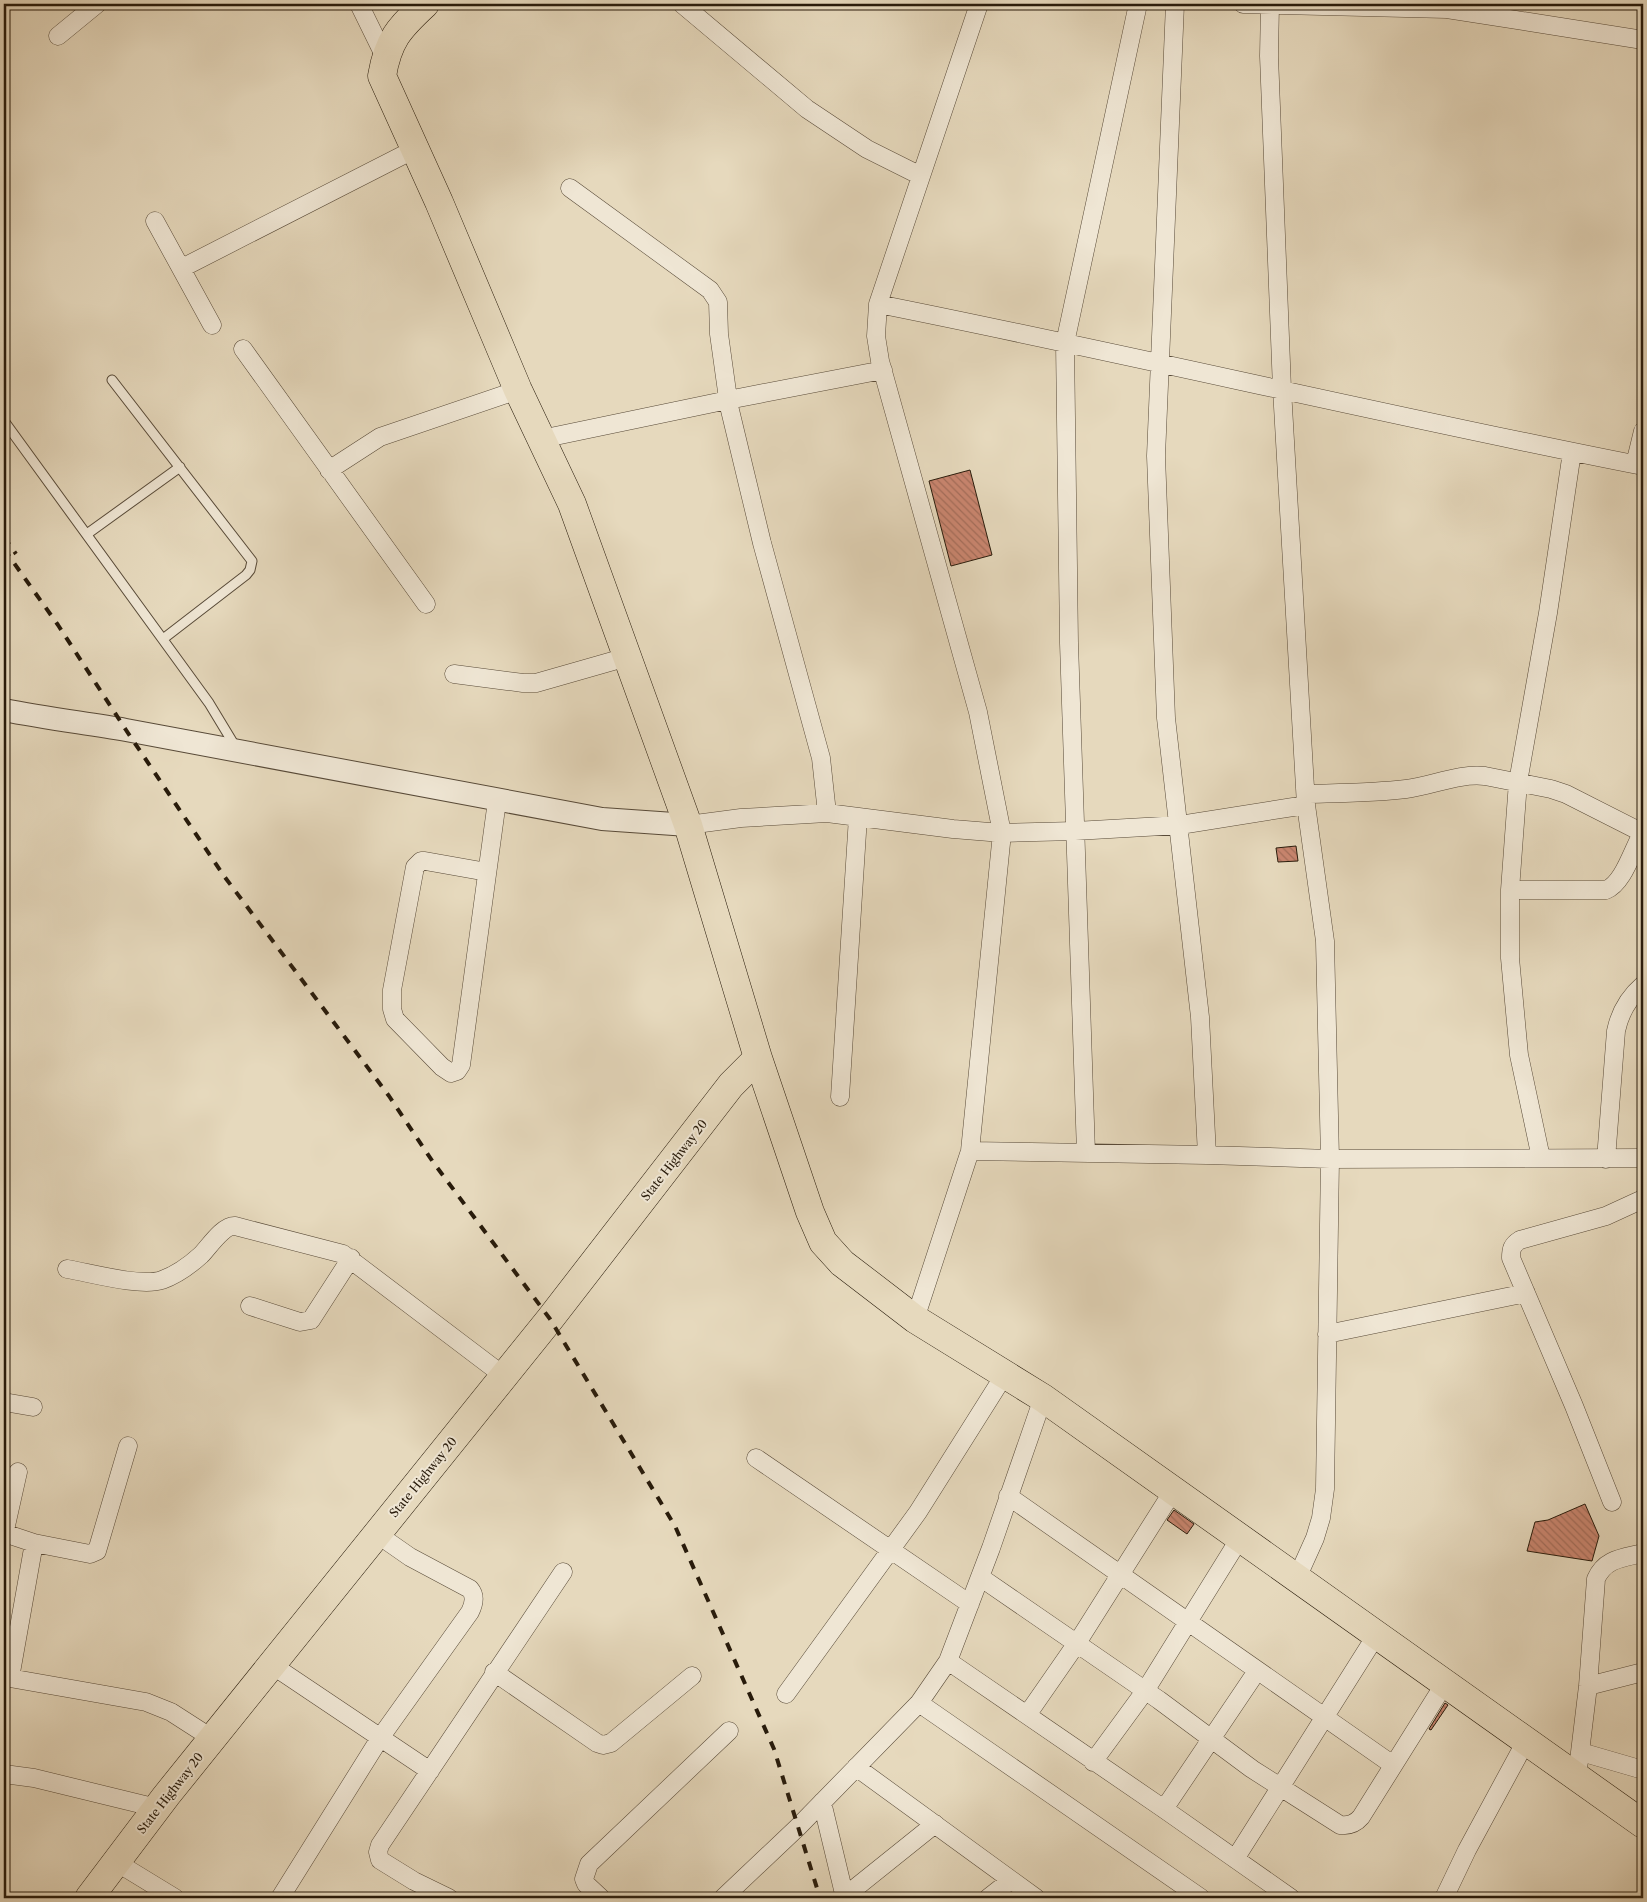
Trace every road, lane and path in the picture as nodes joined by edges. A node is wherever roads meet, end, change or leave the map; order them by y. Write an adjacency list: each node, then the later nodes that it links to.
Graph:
1 (97, 4): 11 (street)
2 (359, 4): 13 (street)
3 (426, 4): 13 (main road)
4 (682, 4): 15 (street)
5 (979, 4): 15 (street)
6 (1138, 4): 21 (street)
7 (1175, 4): 23 (street)
8 (1243, 4): 9 (street)
9 (1270, 4): 10 (street); 26 (street)
10 (1447, 6): 12 (street)
11 (58, 36)
12 (1643, 40)
13 (385, 58): 14 (main road)
14 (415, 149): 18 (street); 27 (main road)
15 (921, 176): 19 (street)
16 (570, 188): 28 (street)
17 (155, 221): 18 (street)
18 (182, 268): 20 (street)
19 (878, 304): 21 (street); 24 (street)
20 (212, 325)
21 (1065, 343): 23 (street); 50 (street)
22 (243, 349): 35 (street)
23 (1160, 363): 26 (street); 49 (street)
24 (883, 370): 28 (street); 51 (street)
25 (112, 380): 34 (lane)
26 (1282, 389): 32 (street); 44 (street)
27 (518, 390): 31 (main road); 35 (street)
28 (728, 400): 31 (street); 46 (street)
29 (4, 421): 36 (lane)
30 (1643, 431): 33 (street)
31 (541, 439): 39 (main road)
32 (1572, 452): 33 (street); 43 (street)
33 (1639, 465)
34 (180, 467): 36 (lane); 38 (lane)
35 (329, 470): 37 (street)
36 (86, 534): 38 (lane)
37 (426, 604)
38 (163, 639): 42 (lane)
39 (627, 657): 40 (street); 48 (main road)
40 (454, 674)
41 (4, 710): 42 (street)
42 (238, 751): 45 (street)
43 (1518, 782): 44 (street); 52 (street); 54 (street)
44 (1306, 800): 49 (street); 64 (street)
45 (497, 801): 48 (street); 53 (street)
46 (827, 813): 47 (street); 48 (street)
47 (858, 817): 51 (street); 57 (street)
48 (688, 825): 56 (main road)
49 (1180, 825): 50 (street); 60 (street)
50 (1075, 831): 51 (street); 59 (street)
51 (1002, 833): 58 (street)
52 (1643, 833): 54 (street)
53 (488, 872): 53 (street)
54 (1510, 890): 61 (street)
55 (1643, 985): 62 (street)
56 (758, 1058): 70 (main road); 73 (main road, State Highway 20)
57 (840, 1098)
58 (970, 1151): 59 (street); 70 (street)
59 (1086, 1153): 60 (street)
60 (1207, 1155): 64 (street)
61 (1541, 1158): 62 (street); 64 (street)
62 (1606, 1158): 63 (street)
63 (1643, 1158)
64 (1330, 1159): 71 (street)
65 (1643, 1199): 68 (street)
66 (351, 1258): 67 (street); 69 (street); 73 (street)
67 (67, 1269)
68 (1526, 1293): 71 (street); 82 (street)
69 (250, 1306)
70 (915, 1319): 72 (main road)
71 (1327, 1334): 91 (street)
72 (1005, 1374): 74 (main road); 86 (street)
73 (504, 1376): 83 (main road, State Highway 20)
74 (1042, 1398): 80 (main road); 81 (street)
75 (4, 1402): 76 (street)
76 (34, 1406)
77 (128, 1446): 85 (street)
78 (756, 1458): 86 (street)
79 (18, 1472): 85 (street)
80 (1173, 1491): 84 (main road); 89 (street)
81 (1008, 1496): 89 (street); 90 (street)
82 (1612, 1502)
83 (377, 1534): 97 (main road, State Highway 20); 112 (street)
84 (1240, 1538): 91 (main road); 93 (street)
85 (34, 1543): 102 (street)
86 (890, 1550): 92 (street); 106 (street)
87 (1643, 1552): 104 (street)
88 (563, 1572): 99 (street)
89 (1120, 1575): 93 (street); 95 (street)
90 (980, 1577): 92 (street); 95 (street)
91 (1297, 1578): 94 (main road)
92 (970, 1604): 96 (street)
93 (1188, 1623): 98 (street); 105 (street)
94 (1377, 1634): 103 (main road); 109 (street)
95 (1077, 1643): 105 (street); 108 (street)
96 (948, 1661): 107 (street); 108 (street)
97 (272, 1665): 112 (street); 113 (main road, State Highway 20)
98 (1257, 1671): 109 (street); 111 (street)
99 (494, 1672): 101 (street); 120 (street)
100 (1643, 1672): 104 (street)
101 (692, 1676)
102 (7, 1677): 113 (street)
103 (1445, 1683): 114 (main road); 117 (street)
104 (1588, 1686): 116 (street)
105 (1145, 1691): 111 (street); 115 (street)
106 (786, 1694)
107 (919, 1704): 118 (street); 140 (street)
108 (1027, 1715): 115 (street)
109 (1324, 1718): 117 (street); 122 (street)
110 (729, 1732): 136 (street)
111 (1211, 1737): 122 (street); 125 (street)
112 (380, 1738): 120 (street); 134 (street)
113 (213, 1739): 124 (main road, State Highway 20)
114 (1526, 1741): 116 (main road); 142 (street)
115 (1093, 1762): 125 (street)
116 (1579, 1764): 119 (street); 127 (main road)
117 (1393, 1765): 122 (street)
118 (856, 1767): 123 (street); 126 (street)
119 (1643, 1770)
120 (430, 1771): 135 (street)
121 (4, 1774): 124 (street)
122 (1280, 1788): 128 (street)
123 (822, 1802): 131 (street); 137 (street)
124 (157, 1808): 129 (main road, State Highway 20)
125 (1164, 1809): 128 (street)
126 (935, 1824): 130 (street); 131 (street)
127 (1643, 1824)
128 (1235, 1859): 141 (street)
129 (116, 1862): 132 (main road, State Highway 20); 133 (street)
130 (1011, 1880): 138 (street); 139 (street)
131 (844, 1897)
132 (89, 1898)
133 (175, 1898)
134 (280, 1898)
135 (449, 1898)
136 (601, 1898)
137 (723, 1898)
138 (988, 1898)
139 (1036, 1898)
140 (1200, 1898)
141 (1291, 1898)
142 (1444, 1898)

